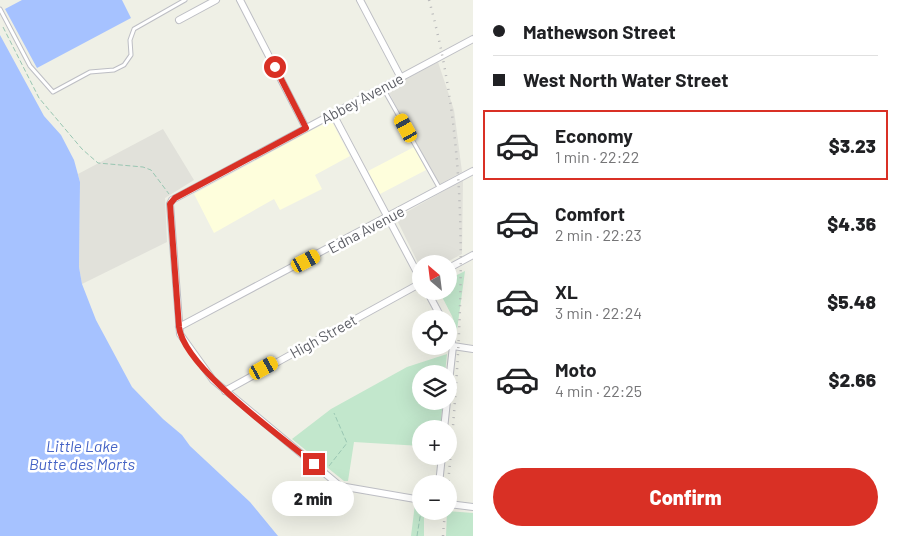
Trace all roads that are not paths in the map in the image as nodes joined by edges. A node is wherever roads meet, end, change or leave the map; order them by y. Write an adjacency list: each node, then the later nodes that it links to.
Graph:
1 (185, 0): 5 (lane)
2 (216, 0): 6 (street)
3 (240, 0): 11 (street)
4 (360, 0): 8 (street)
5 (0, 9)
6 (179, 20)
7 (473, 39): 8 (street, Abbey Avenue)
8 (401, 78): 9 (street, Abbey Avenue)
9 (383, 88): 10 (street, Abbey Avenue); 13 (lane)
10 (333, 114): 11 (street, Abbey Avenue); 14 (street)
11 (306, 128): 19 (street, Abbey Avenue)
12 (473, 172): 13 (street, Edna Avenue)
13 (440, 190): 14 (street, Edna Avenue)
14 (388, 218): 17 (street); 19 (street, Edna Avenue)
15 (473, 254): 16 (street)
16 (458, 263)
17 (412, 265)
18 (412, 287): 22 (street, High Street)
19 (179, 327): 22 (street)
20 (457, 347): 21 (street)
21 (473, 349)
22 (225, 391): 23 (street)
23 (412, 498)
24 (457, 505): 25 (street)
25 (473, 507)

